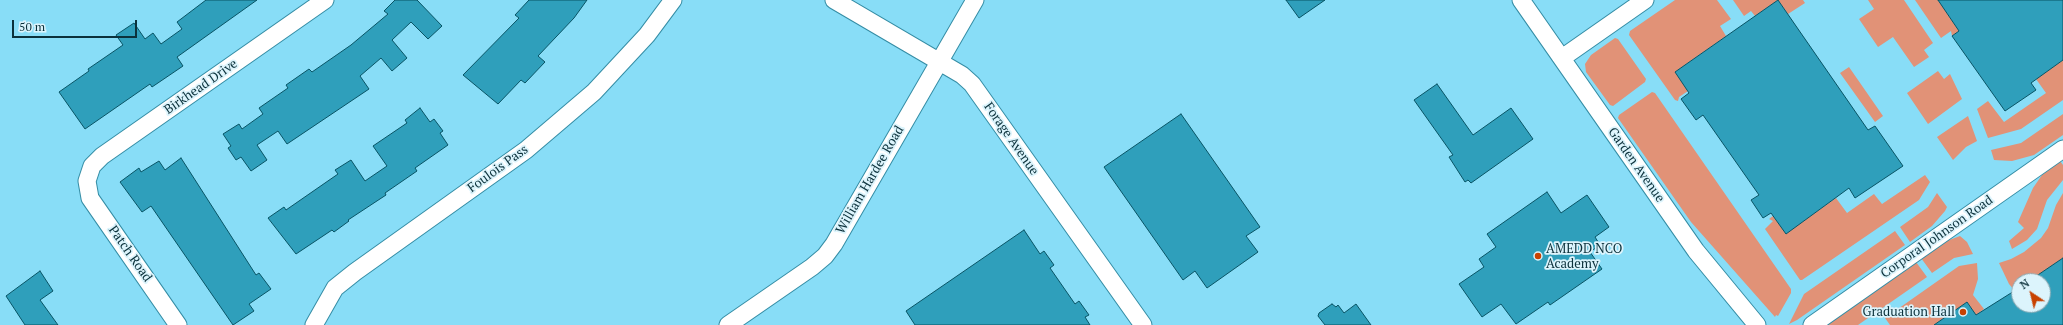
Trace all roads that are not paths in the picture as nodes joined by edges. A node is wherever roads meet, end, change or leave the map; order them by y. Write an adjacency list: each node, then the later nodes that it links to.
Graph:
1 (325, 0): 10 (street, Birkhead Drive)
2 (673, 0): 12 (street, Foulois Pass)
3 (834, 0): 8 (street, Forage Avenue)
4 (975, 0): 8 (street, William Hardee Road)
5 (1521, 0): 7 (street, Garden Avenue)
6 (1644, 0): 7 (street)
7 (1562, 58): 15 (street, Garden Avenue)
8 (938, 61): 13 (street, William Hardee Road); 14 (street, Forage Avenue)
9 (2063, 149): 16 (street, Corporal Johnson Road)
10 (87, 181): 11 (street, Patch Road)
11 (178, 325)
12 (314, 325)
13 (728, 325)
14 (1143, 325)
15 (1758, 325)
16 (1812, 325)

